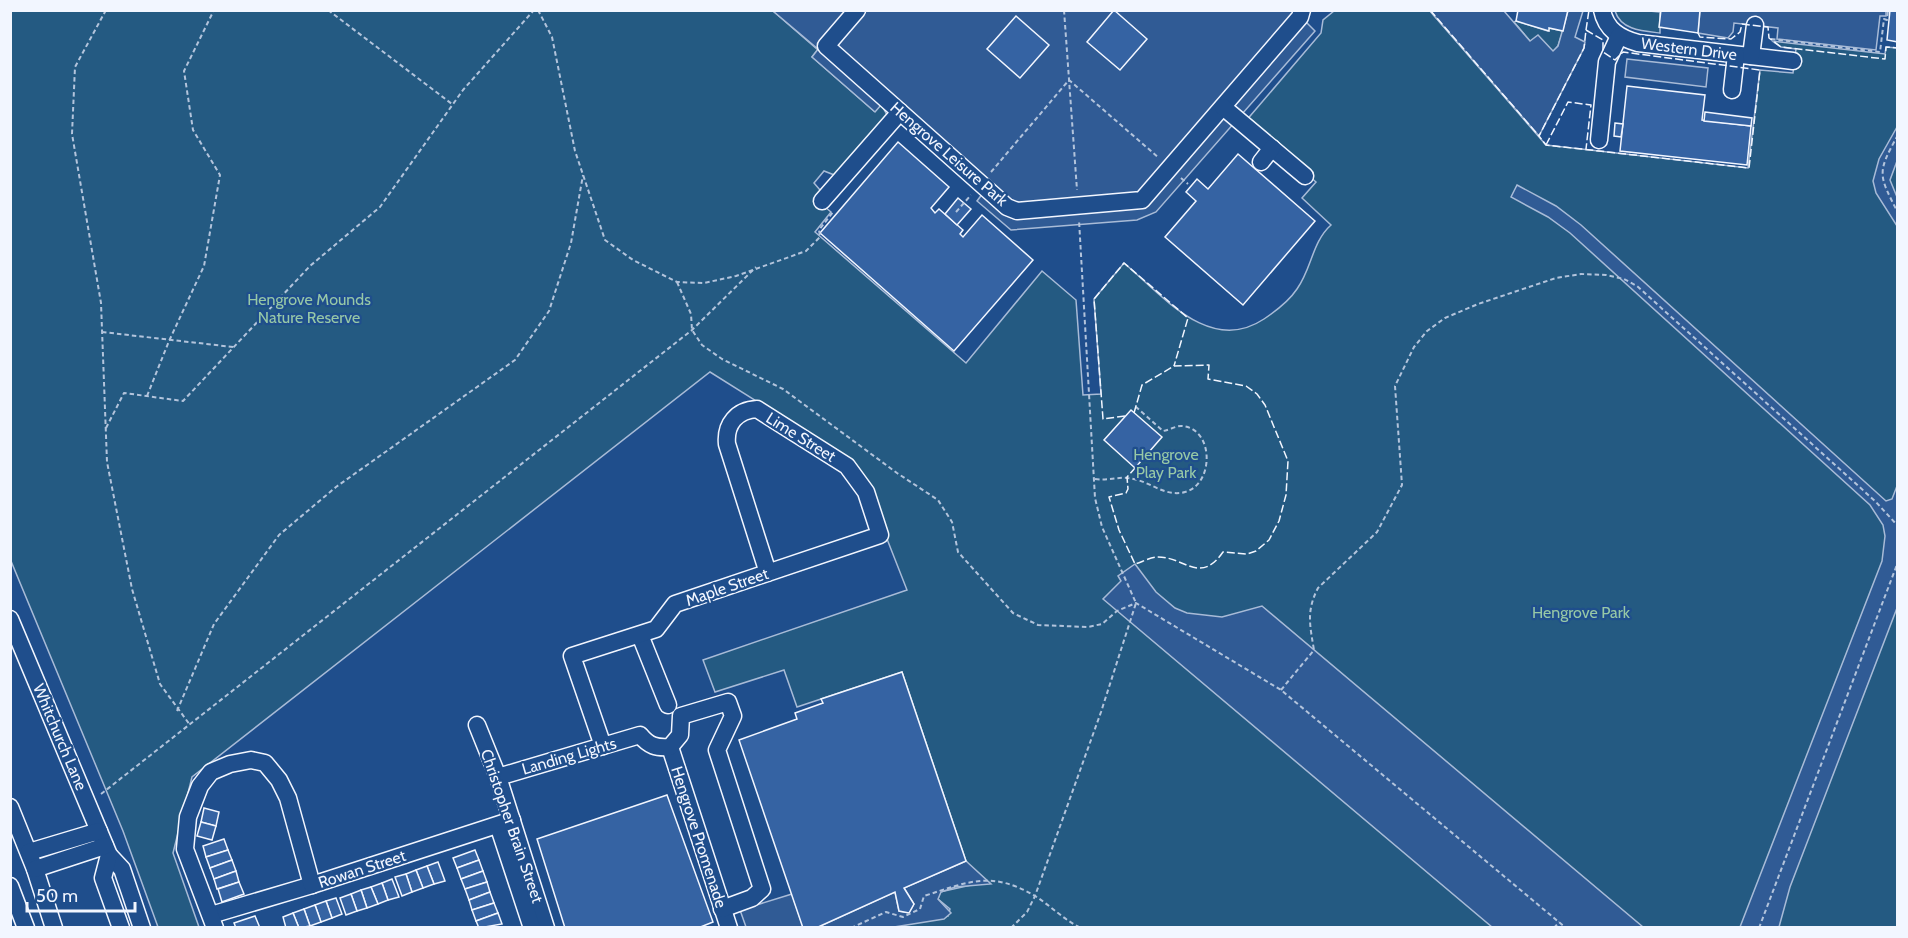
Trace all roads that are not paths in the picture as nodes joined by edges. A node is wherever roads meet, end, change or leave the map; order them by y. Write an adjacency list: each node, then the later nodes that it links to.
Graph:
1 (857, 10): 11 (street, Hengrove Leisure Park)
2 (1314, 10): 4 (street)
3 (1602, 10): 6 (street, Western Drive)
4 (1302, 11): 10 (street, Hengrove Leisure Park)
5 (1755, 25): 7 (street)
6 (1619, 36): 7 (street, Western Drive); 12 (street)
7 (1744, 55): 8 (street, Western Drive); 9 (street)
8 (1793, 61)
9 (1732, 90)
10 (1223, 107): 11 (street, Hengrove Leisure Park); 13 (street)
11 (900, 112): 16 (street)
12 (1599, 140)
13 (1272, 148): 14 (street); 15 (street)
14 (1261, 162)
15 (1305, 176)
16 (822, 201)
17 (880, 535): 18 (street, Maple Street); 18 (street, Lime Street)
18 (768, 573): 20 (street, Maple Street)
19 (10, 619): 28 (street, Whitchurch Lane)
20 (640, 635): 21 (street); 23 (street, Maple Street)
21 (668, 705)
22 (477, 725): 25 (street, Christopher Brain Street)
23 (603, 746): 24 (street, Landing Lights); 25 (street, Landing Lights)
24 (670, 747): 33 (street, Hengrove Promenade); 33 (street)
25 (498, 777): 27 (street, Christopher Brain Street)
26 (10, 807): 29 (street)
27 (506, 825): 31 (street, Rowan Street); 41 (street); 42 (street, Christopher Brain Street)
28 (104, 844): 29 (street); 30 (street); 39 (street); 40 (street, Whitchurch Lane)
29 (29, 852): 30 (street)
30 (35, 869): 38 (street)
31 (312, 885): 34 (street, Rowan Street); 34 (street)
32 (10, 886): 37 (street)
33 (722, 909): 43 (street, Hengrove Promenade)
34 (213, 921)
35 (10, 923): 36 (street)
36 (20, 927)
37 (26, 927)
38 (54, 927)
39 (122, 927)
40 (142, 927)
41 (532, 927)
42 (546, 927)
43 (729, 927)

